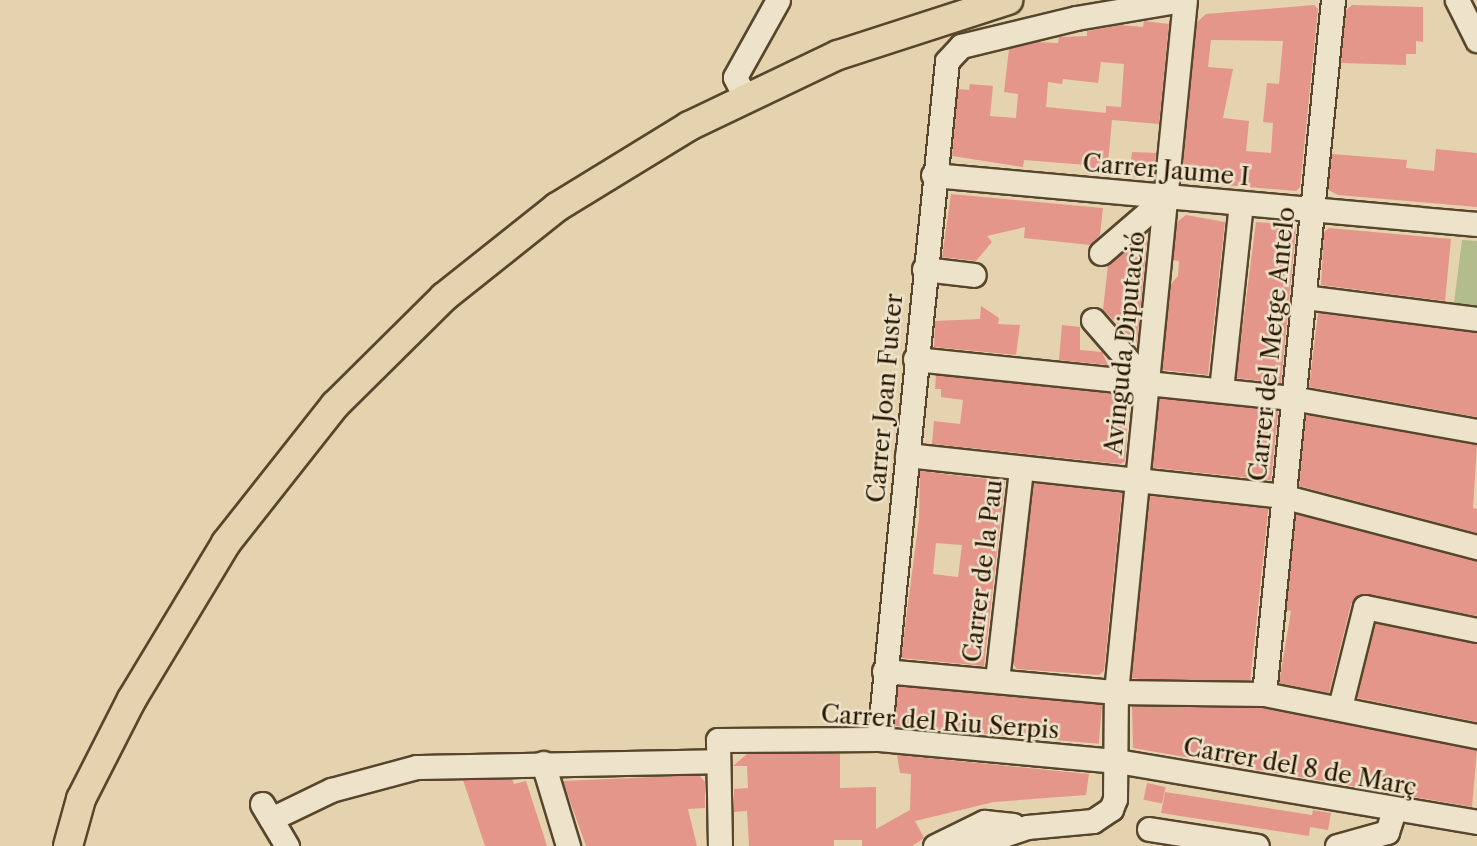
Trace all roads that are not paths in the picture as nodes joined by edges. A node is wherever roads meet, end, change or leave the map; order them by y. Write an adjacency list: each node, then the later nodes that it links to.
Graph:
1 (778, 0): 7 (street)
2 (1009, 0): 7 (main road)
3 (1184, 0): 8 (street, Carrer Joan Fuster); 9 (street, Avinguda Diputació)
4 (1333, 0): 11 (street, Carrer del Metge Antelo)
5 (1460, 3): 6 (street)
6 (1477, 40)
7 (740, 87): 40 (main road)
8 (933, 176): 9 (street, Carrer Jaume I); 14 (street, Carrer Joan Fuster)
9 (1167, 196): 10 (street, Carrer Jaume I); 13 (street); 20 (street, Avinguda Diputació)
10 (1241, 204): 11 (street, Carrer Jaume I); 21 (street)
11 (1313, 210): 12 (street, Carrer Jaume I); 16 (street, Carrer del Metge Antelo)
12 (1477, 224)
13 (1101, 253)
14 (924, 269): 15 (street); 19 (street, Carrer Joan Fuster)
15 (974, 275)
16 (1305, 297): 17 (street); 22 (street, Carrer del Metge Antelo)
17 (1477, 319)
18 (1093, 320): 20 (street)
19 (915, 359): 20 (street); 24 (street, Carrer Joan Fuster)
20 (1147, 383): 21 (street); 26 (street, Avinguda Diputació)
21 (1221, 390): 22 (street)
22 (1292, 398): 23 (street); 27 (street, Carrer del Metge Antelo)
23 (1477, 431)
24 (907, 454): 25 (street); 30 (street, Carrer Joan Fuster)
25 (1021, 468): 26 (street); 31 (street, Carrer de la Pau)
26 (1137, 479): 27 (street); 32 (street, Avinguda Diputació)
27 (1282, 496): 28 (street); 33 (street, Carrer del Metge Antelo)
28 (1477, 547)
29 (1477, 630): 34 (street)
30 (884, 671): 31 (street); 36 (street, Carrer Joan Fuster)
31 (997, 680): 32 (street)
32 (1116, 692): 33 (street); 38 (street, Avinguda Diputació)
33 (1264, 694): 34 (street)
34 (1340, 707): 35 (street)
35 (1477, 736)
36 (878, 739): 37 (street, Carrer del Riu Serpis); 38 (street, Carrer del Riu Serpis)
37 (718, 750): 39 (street, Carrer del Riu Serpis); 49 (street)
38 (1117, 761): 41 (street, Carrer del 8 de Març); 43 (street, Avinguda Diputació)
39 (543, 763): 47 (street, Carrer del Riu Serpis); 48 (street)
40 (81, 799): 45 (main road); 46 (main road)
41 (1394, 810): 42 (street, Carrer del 8 de Març); 53 (street)
42 (1477, 822)
43 (1027, 827): 50 (street); 51 (street)
44 (1149, 829): 52 (street)
45 (46, 846)
46 (68, 846)
47 (287, 846)
48 (568, 846)
49 (720, 846)
50 (934, 846)
51 (971, 846)
52 (1257, 846)
53 (1337, 846)

